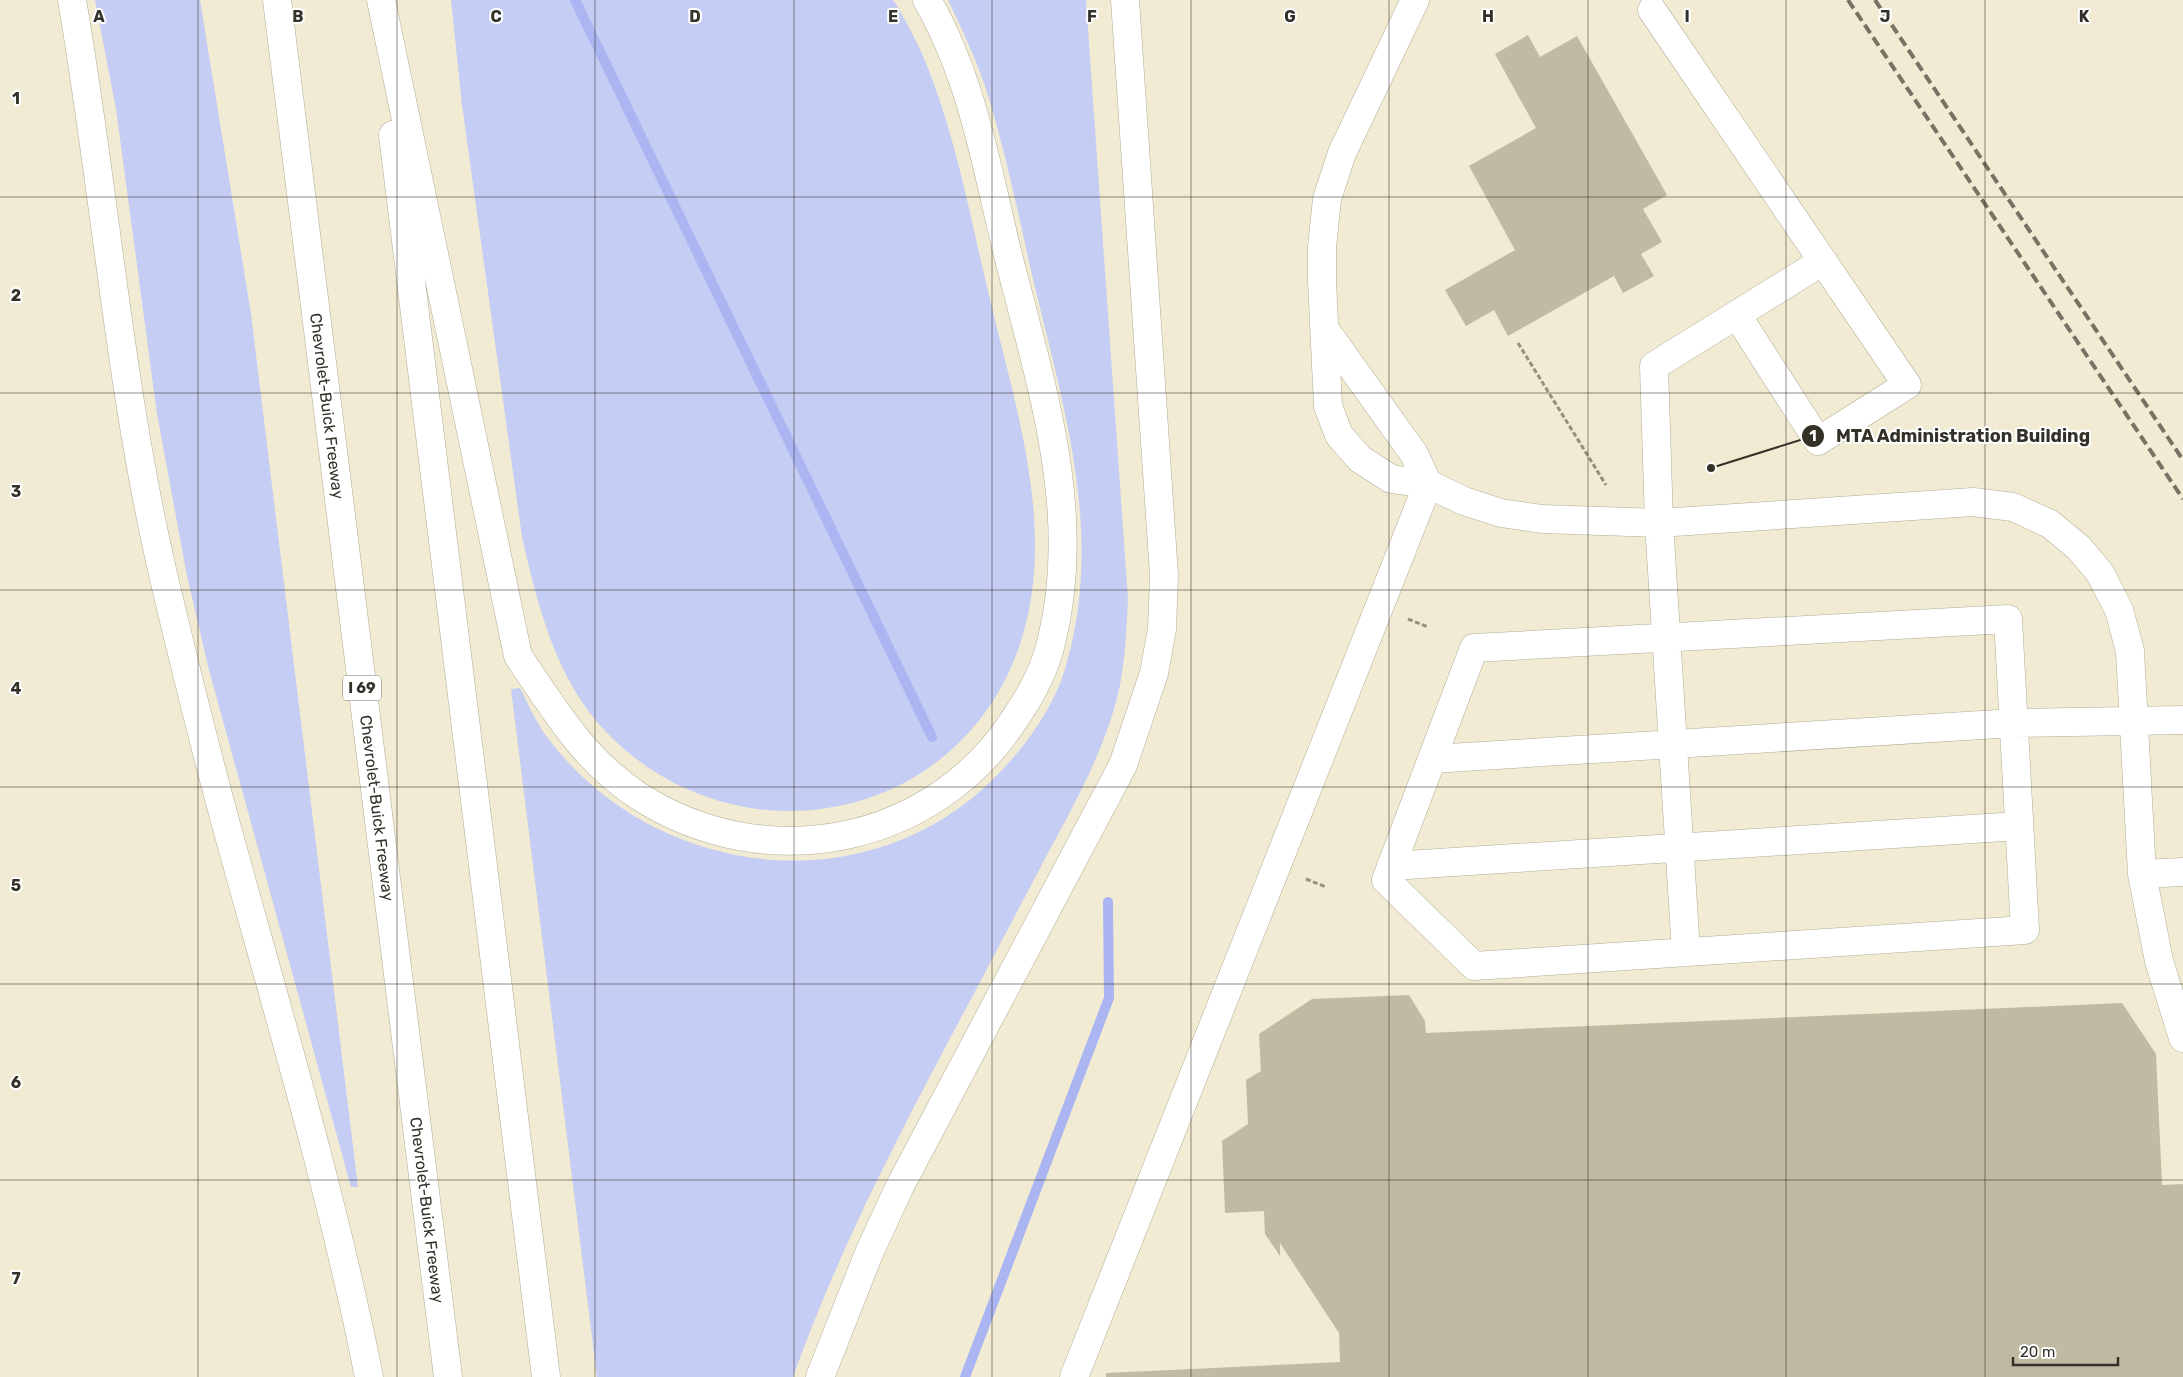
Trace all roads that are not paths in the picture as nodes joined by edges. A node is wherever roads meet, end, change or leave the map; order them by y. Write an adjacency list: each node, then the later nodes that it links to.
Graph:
1 (72, 0): 27 (main road)
2 (277, 0): 28 (main road, Chevrolet-Buick Freeway / I 69)
3 (376, 0): 29 (main road)
4 (381, 0): 5 (main road)
5 (927, 0)
6 (1125, 0): 30 (main road)
7 (1415, 0): 11 (main road)
8 (1652, 10): 9 (main road)
9 (1823, 261): 10 (main road); 10 (main road)
10 (1737, 315): 13 (main road)
11 (1326, 331): 12 (main road); 12 (main road)
12 (1428, 484): 13 (main road); 31 (main road)
13 (1659, 523): 14 (main road); 15 (main road)
14 (1666, 637): 17 (main road); 18 (main road); 19 (main road)
15 (2133, 720): 16 (main road); 17 (main road); 24 (main road)
16 (2183, 720)
17 (2014, 722): 18 (main road); 20 (main road)
18 (1673, 744): 19 (main road); 21 (main road)
19 (1432, 759): 22 (main road)
20 (2019, 826): 21 (main road); 25 (main road)
21 (1679, 848): 22 (main road); 25 (main road)
22 (1391, 866): 25 (main road)
23 (2183, 872): 24 (main road)
24 (2142, 874): 26 (main road)
25 (1686, 952)
26 (2183, 1038)
27 (369, 1377)
28 (448, 1377)
29 (546, 1377)
30 (820, 1377)
31 (1074, 1377)

